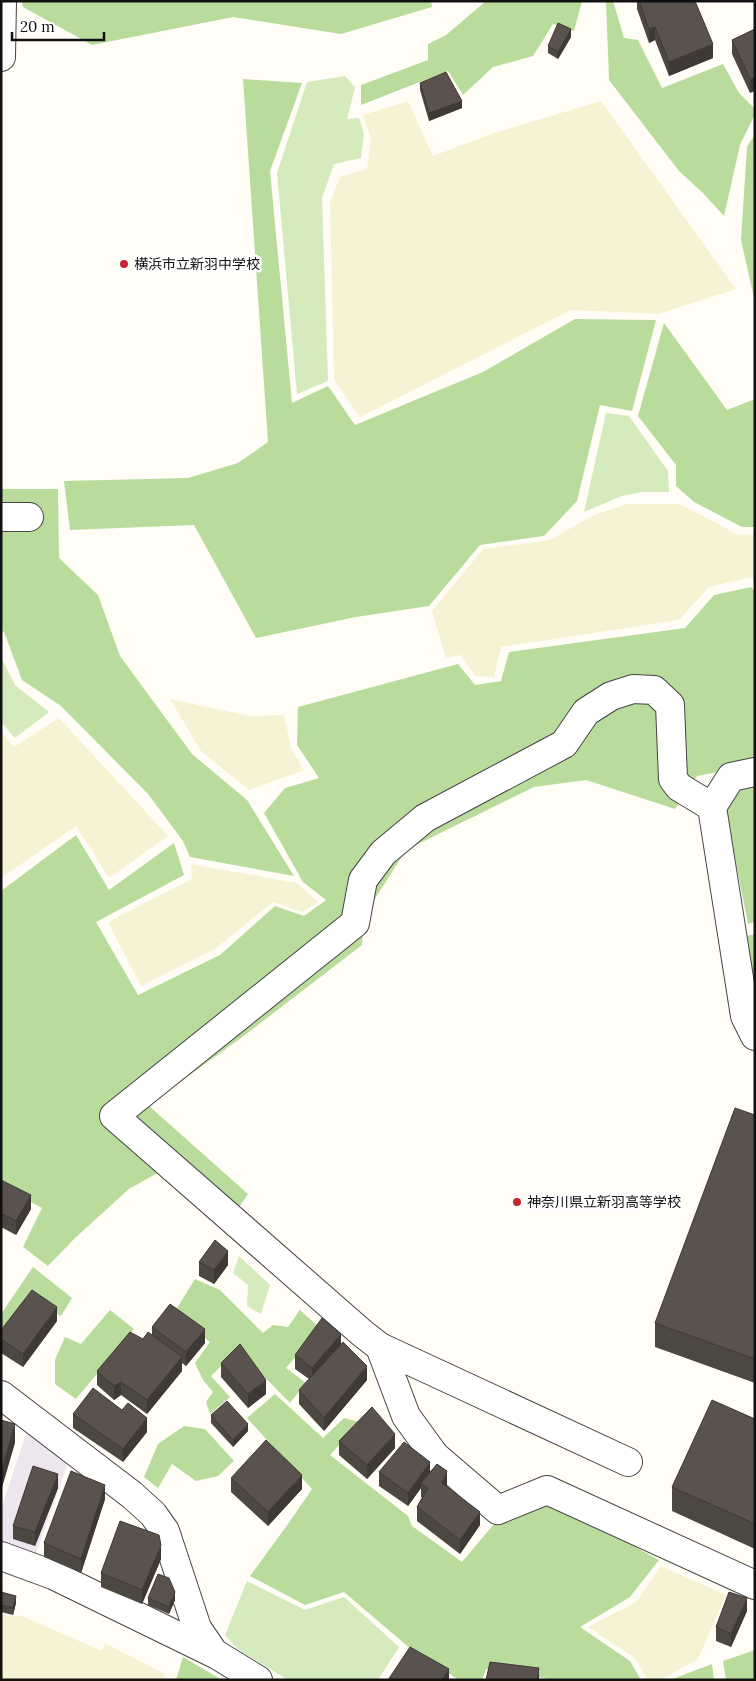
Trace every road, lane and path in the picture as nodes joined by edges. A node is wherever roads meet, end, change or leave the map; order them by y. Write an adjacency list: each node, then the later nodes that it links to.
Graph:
1 (2, 1): 2 (street)
2 (1, 57)
3 (1, 517): 4 (street)
4 (29, 517)
5 (755, 772): 6 (street)
6 (712, 807): 7 (street); 8 (street)
7 (755, 1036)
8 (380, 1347): 10 (street); 12 (street)
9 (1, 1395): 13 (street)
10 (628, 1462)
11 (1, 1556): 13 (street)
12 (755, 1585)
13 (214, 1653): 14 (street)
14 (258, 1680)

